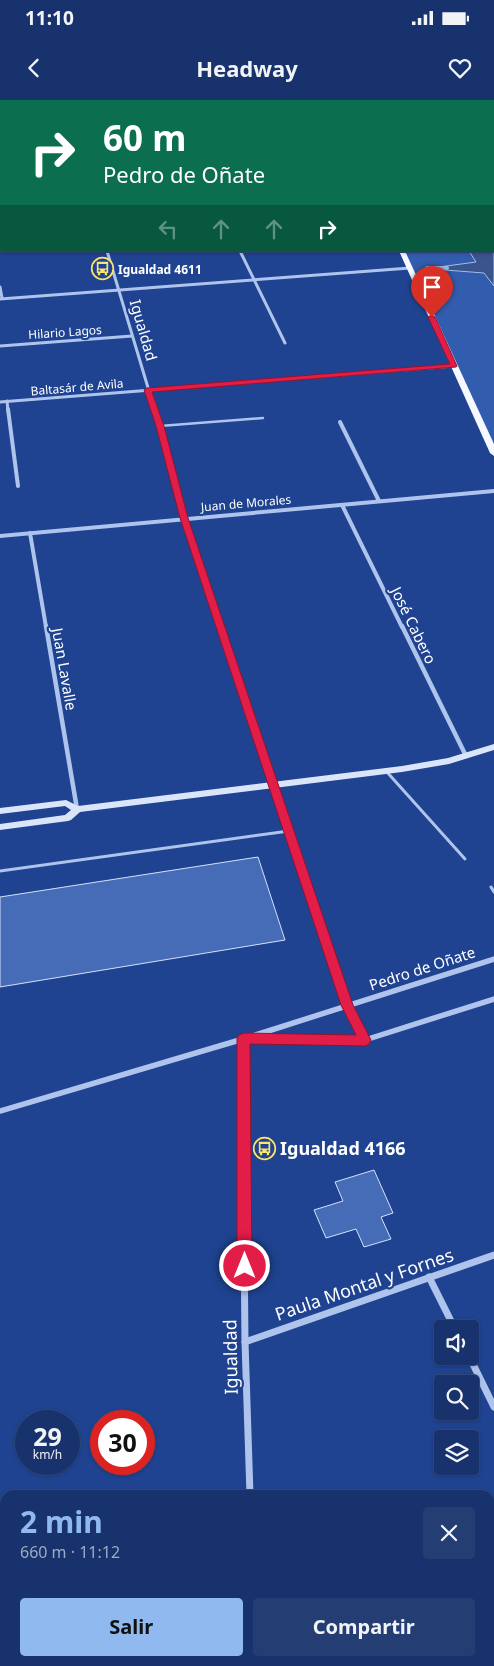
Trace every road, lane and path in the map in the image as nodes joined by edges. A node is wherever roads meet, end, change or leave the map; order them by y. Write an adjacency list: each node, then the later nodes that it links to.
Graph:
1 (108, 252): 7 (street, Igualdad)
2 (240, 252): 5 (street)
3 (402, 252): 4 (main road)
4 (410, 268): 5 (street); 12 (main road)
5 (254, 280): 7 (street); 10 (street)
6 (0, 288): 8 (street)
7 (119, 290): 8 (street); 9 (street, Igualdad)
8 (1, 299)
9 (132, 336): 11 (street, Hilario Lagos); 13 (street, Igualdad)
10 (285, 343)
11 (0, 346)
12 (454, 366): 13 (street, Baltasár de Avila); 19 (main road)
13 (147, 390): 14 (street, Baltasár de Avila); 18 (street, Igualdad)
14 (7, 401): 15 (street, Baltasár de Avila); 20 (street)
15 (0, 402)
16 (263, 418): 18 (lane)
17 (340, 422): 22 (street)
18 (160, 426): 24 (street, Igualdad)
19 (494, 453)
20 (18, 486)
21 (494, 491): 22 (street, Juan de Morales)
22 (378, 501): 23 (street, Juan de Morales)
23 (342, 504): 24 (street, Juan de Morales); 28 (street, José Cabero)
24 (184, 518): 25 (street, Juan de Morales); 30 (street, Igualdad)
25 (30, 533): 26 (street, Juan de Morales); 31 (street, Juan Lavalle)
26 (0, 536)
27 (494, 747): 28 (main road)
28 (466, 756): 29 (main road)
29 (386, 771): 30 (main road); 35 (lane)
30 (275, 785): 31 (main road); 34 (street, Igualdad)
31 (77, 809): 32 (main road); 33 (main road)
32 (0, 811)
33 (0, 827)
34 (289, 831): 36 (lane); 41 (street, Igualdad)
35 (465, 859)
36 (0, 871)
37 (491, 887): 38 (lane)
38 (494, 892)
39 (494, 959): 41 (street, Pedro de Oñate)
40 (494, 999): 43 (street, Pedro de Oñate)
41 (347, 1005): 42 (street, Pedro de Oñate); 43 (street, Igualdad)
42 (244, 1038): 43 (street, Pedro de Oñate); 44 (street, Pedro de Oñate); 48 (street, Igualdad)
43 (365, 1040)
44 (0, 1111)
45 (494, 1254): 46 (street, Paula Montal y Fornes)
46 (429, 1277): 47 (street); 48 (street, Paula Montal y Fornes)
47 (450, 1320)
48 (245, 1342): 51 (street, Igualdad)
49 (473, 1365): 50 (street)
50 (494, 1407)
51 (250, 1490)

